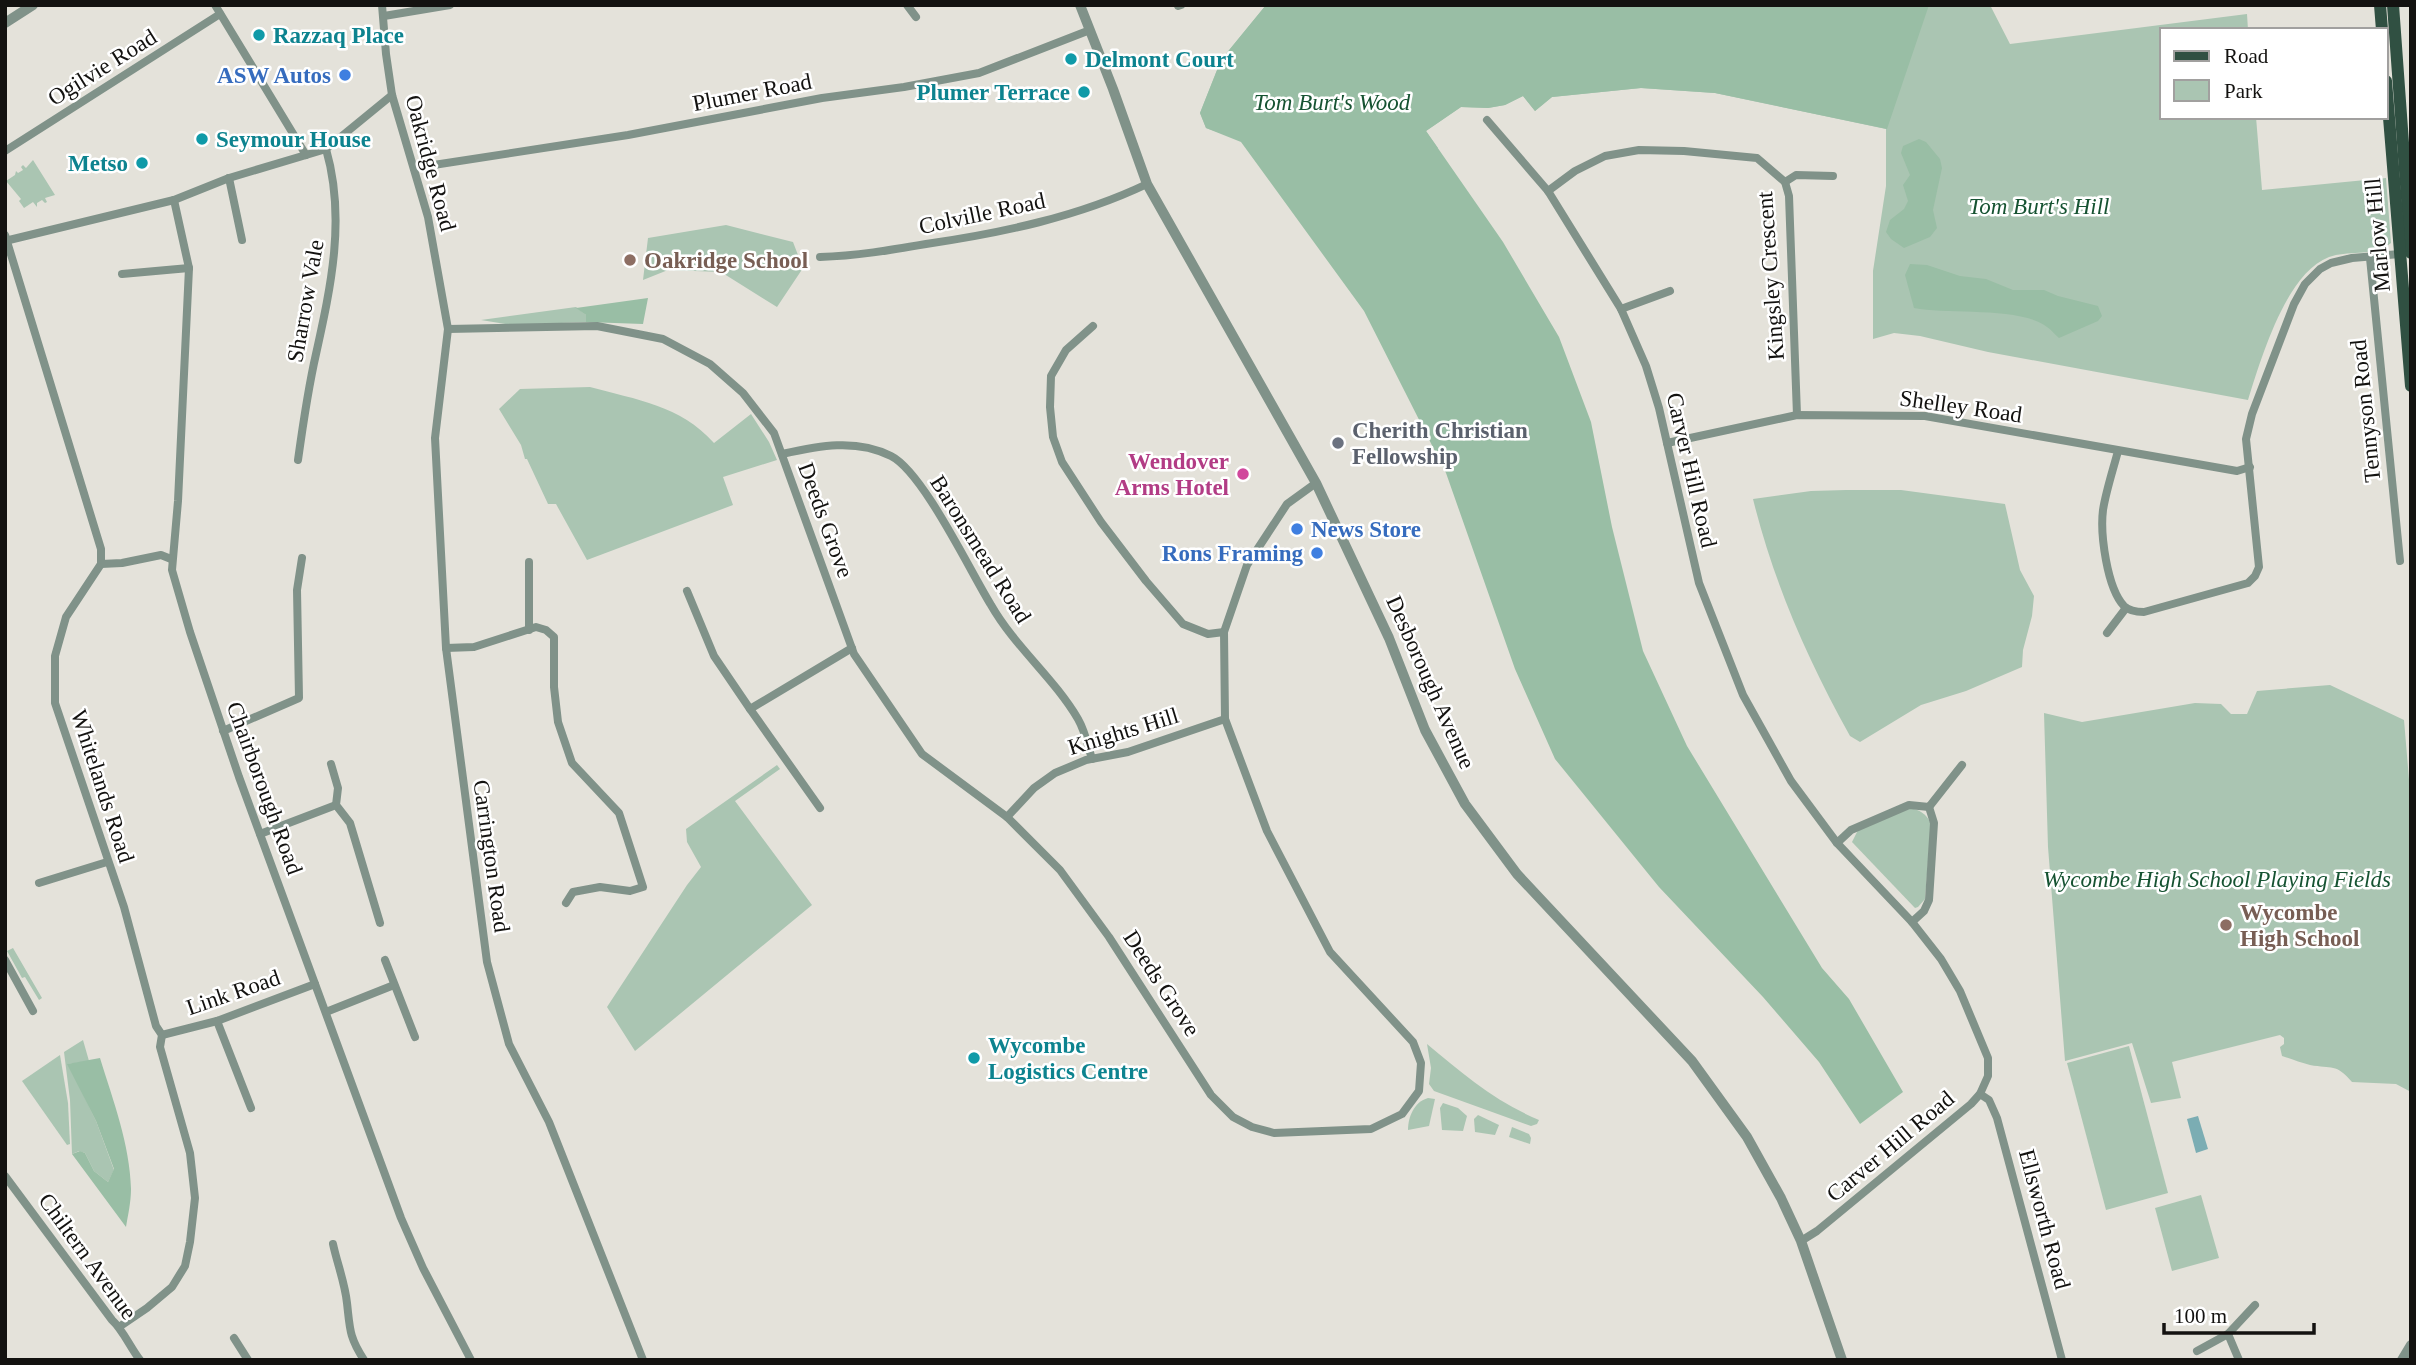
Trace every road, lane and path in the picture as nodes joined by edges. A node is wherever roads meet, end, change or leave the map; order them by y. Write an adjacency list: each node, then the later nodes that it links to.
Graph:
1 (33, 5): 11 (street)
2 (382, 5): 9 (street, Oakridge Road)
3 (450, 5): 9 (street)
4 (906, 5): 10 (street)
5 (1080, 5): 13 (street, Desborough Avenue)
6 (2381, 5): 12 (main road)
7 (2393, 5): 29 (main road, Marlow Hill)
8 (217, 10): 18 (street, Ogilvie Road); 19 (street)
9 (384, 16): 14 (street, Oakridge Road)
10 (916, 17)
11 (5, 23)
12 (2382, 28)
13 (1090, 30): 20 (street, Plumer Road); 24 (street, Desborough Avenue)
14 (392, 95): 17 (street); 20 (street, Oakridge Road)
15 (2388, 99): 29 (main road, Marlow Hill)
16 (1487, 120): 25 (street, Carver Hill Road)
17 (327, 149): 19 (street); 43 (street, Sharrow Vale)
18 (5, 151)
19 (306, 155): 22 (street)
20 (414, 168): 37 (street, Oakridge Road)
21 (1833, 176): 23 (street)
22 (229, 178): 26 (street); 28 (street)
23 (1786, 182): 25 (street, Kingsley Crescent); 39 (street, Kingsley Crescent)
24 (1147, 184): 30 (street, Colville Road); 45 (street, Desborough Avenue)
25 (1548, 191): 35 (street, Carver Hill Road)
26 (174, 200): 27 (street); 32 (street, Chairborough Road)
27 (6, 239): 50 (street)
28 (242, 240)
29 (2405, 253): 31 (street); 38 (main road, Marlow Hill)
30 (820, 257)
31 (2370, 258): 44 (street); 48 (street, Tennyson Road)
32 (189, 268): 33 (street); 47 (street, Chairborough Road)
33 (122, 274)
34 (1670, 291): 35 (street)
35 (1621, 309): 40 (street, Carver Hill Road)
36 (1093, 326): 54 (street)
37 (448, 329): 42 (street, Deeds Grove); 56 (street, Carrington Road)
38 (2411, 386)
39 (1797, 415): 40 (street, Shelley Road); 41 (street, Shelley Road)
40 (1667, 443): 69 (street, Carver Hill Road)
41 (2118, 451): 44 (street, Shelley Road); 52 (street)
42 (782, 454): 57 (street, Deeds Grove); 61 (street, Baronsmead Road)
43 (298, 460)
44 (2250, 467): 52 (street)
45 (1316, 483): 54 (street, Deeds Grove); 87 (street, Desborough Avenue)
46 (302, 558): 60 (street)
47 (171, 559): 50 (street); 60 (street, Chairborough Road)
48 (2400, 561)
49 (529, 562): 53 (street)
50 (101, 564): 70 (street, Whitelands Road)
51 (687, 591): 58 (street)
52 (2126, 608): 55 (street)
53 (529, 630): 56 (street); 72 (street)
54 (1224, 632): 59 (street, Deeds Grove)
55 (2107, 633)
56 (446, 648): 100 (street, Carrington Road)
57 (852, 648): 58 (street); 67 (street, Deeds Grove)
58 (750, 709): 66 (street)
59 (1225, 719): 61 (street, Knights Hill); 67 (street, Deeds Grove)
60 (223, 731): 68 (street, Chairborough Road)
61 (1092, 759): 67 (street, Knights Hill)
62 (331, 764): 64 (street)
63 (1962, 765): 65 (street)
64 (336, 805): 68 (street); 74 (street)
65 (1929, 807): 69 (street); 73 (street)
66 (820, 808)
67 (1007, 817)
68 (260, 834): 77 (street, Chairborough Road)
69 (1837, 843): 73 (street, Carver Hill Road)
70 (107, 862): 71 (street); 82 (street, Whitelands Road)
71 (39, 883)
72 (566, 902)
73 (1912, 922): 84 (street, Carver Hill Road)
74 (380, 923)
75 (5, 960): 79 (street)
76 (385, 960): 78 (street)
77 (315, 984): 80 (street, Chairborough Road); 81 (street, Link Road)
78 (394, 985): 80 (street); 83 (street)
79 (33, 1011)
80 (326, 1012): 99 (street, Chairborough Road)
81 (217, 1021): 82 (street, Link Road); 85 (street)
82 (162, 1035): 90 (street, Whitelands Road)
83 (415, 1037)
84 (1980, 1094): 87 (street, Carver Hill Road); 102 (street, Ellsworth Road)
85 (251, 1108)
86 (5, 1176): 90 (street, Chiltern Avenue)
87 (1801, 1241): 101 (street, Desborough Avenue)
88 (333, 1244): 98 (street)
89 (2255, 1305): 91 (street)
90 (119, 1327): 96 (street, Chiltern Avenue)
91 (2228, 1334): 94 (street); 103 (street)
92 (233, 1338): 97 (street)
93 (2411, 1345): 104 (street)
94 (2197, 1351)
95 (2411, 1357): 104 (street)
96 (140, 1360)
97 (248, 1360)
98 (364, 1360)
99 (471, 1360)
100 (643, 1360)
101 (1842, 1360)
102 (2062, 1360)
103 (2239, 1360)
104 (2403, 1360)

